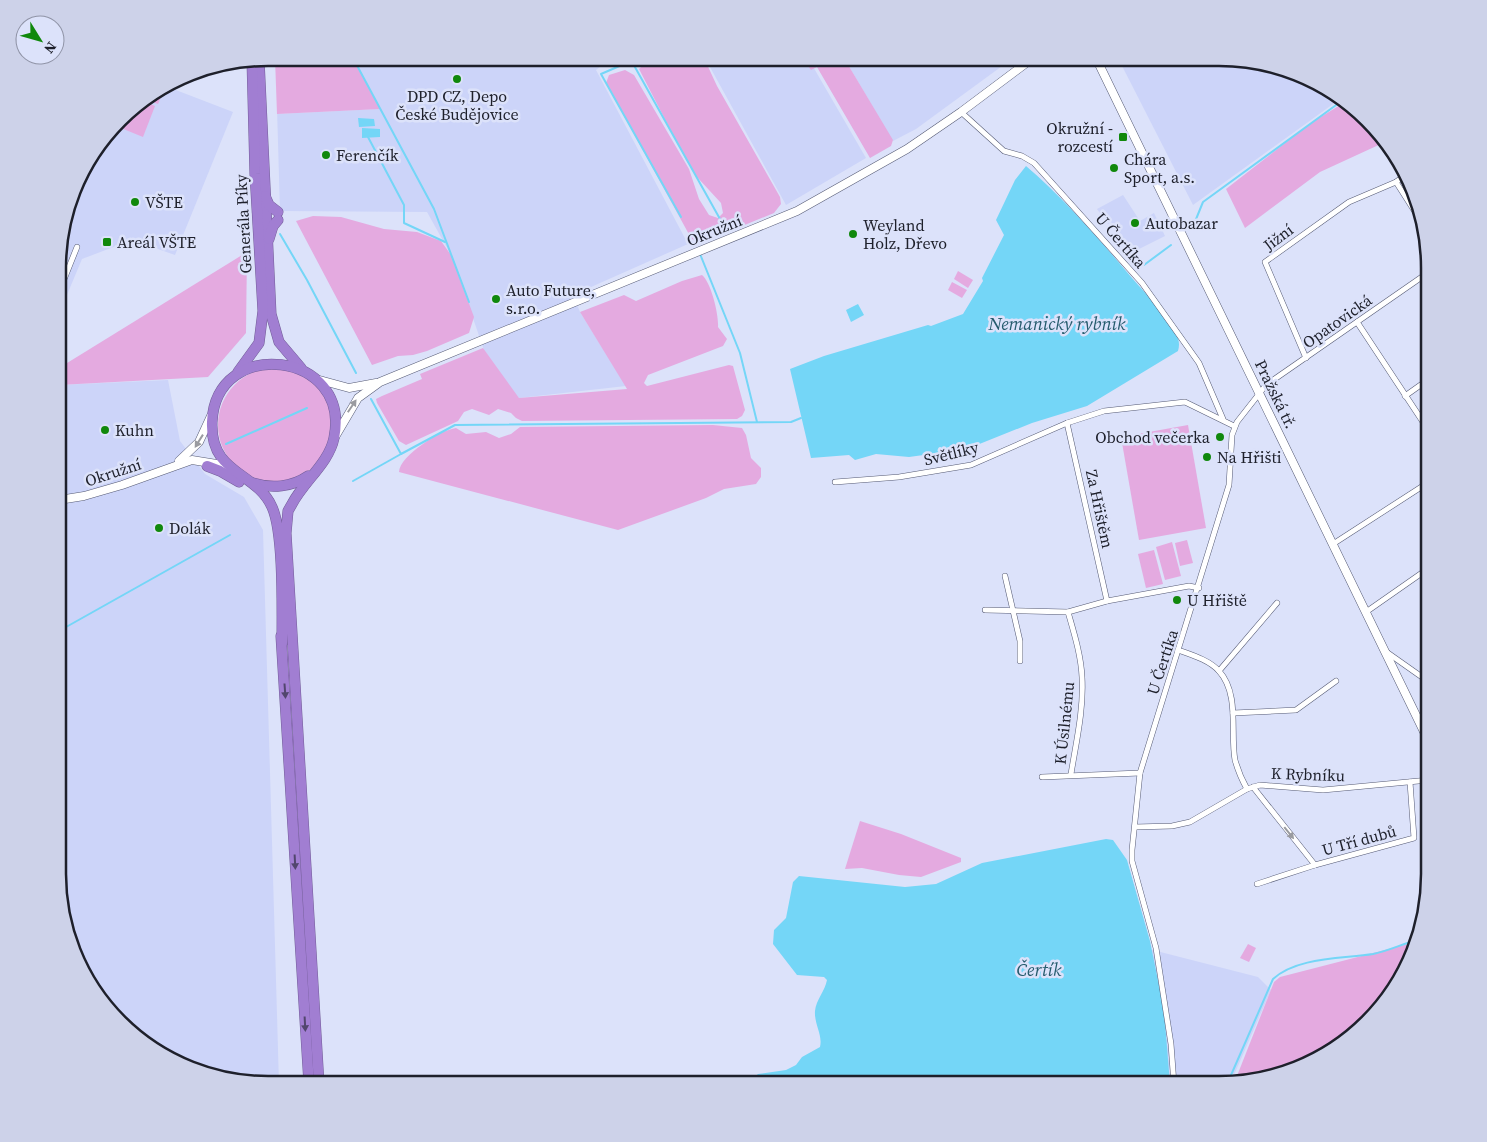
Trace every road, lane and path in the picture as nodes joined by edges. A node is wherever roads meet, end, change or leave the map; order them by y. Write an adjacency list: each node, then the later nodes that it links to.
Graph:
1 (1022, 66): 5 (main road, Okružní)
2 (1100, 66): 21 (main road, Pražská tř.)
3 (258, 67): 8 (highway, Generála Píky)
4 (258, 67): 17 (highway, Generála Píky)
5 (961, 112): 19 (main road, Okružní); 24 (street, U Čertíka)
6 (1400, 179): 7 (street, Jižní)
7 (1396, 182): 9 (street); 15 (street, Jižní)
8 (264, 195): 11 (highway, Generála Píky); 11 (highway)
9 (1411, 205)
10 (77, 247): 12 (street)
11 (267, 247): 16 (highway, Generála Píky)
12 (66, 274)
13 (1421, 278): 14 (street, Opatovická)
14 (1357, 322): 15 (street, Opatovická); 22 (street)
15 (1306, 358): 21 (street, Opatovická)
16 (303, 370): 17 (highway); 18 (highway)
17 (234, 377): 23 (highway)
18 (314, 378): 19 (main road, Okružní); 28 (highway)
19 (380, 382): 28 (main road, Okružní, one-way to 19)
20 (1421, 385): 22 (street)
21 (1260, 393): 27 (street, Opatovická); 38 (main road, Pražská tř.)
22 (1405, 396): 25 (street)
23 (214, 410): 29 (main road, Okružní, one-way to 29); 31 (highway)
24 (1223, 419): 26 (street); 27 (street)
25 (1421, 419)
26 (1067, 423): 35 (street, Světlíky); 42 (street, Za Hřištěm)
27 (1234, 426): 41 (street, U Čertíka)
28 (334, 438): 32 (highway)
29 (174, 465): 31 (main road, Okružní); 33 (main road, Okružní)
30 (208, 466): 33 (main road); 48 (highway)
31 (229, 466): 34 (highway)
32 (313, 472): 34 (highway); 66 (highway)
33 (150, 475): 37 (main road, Okružní)
34 (249, 482): 48 (highway)
35 (834, 482)
36 (1421, 487): 38 (street)
37 (66, 499)
38 (1333, 544): 47 (main road, Pražská tř.)
39 (1421, 574): 47 (street)
40 (1005, 576): 45 (street)
41 (1199, 588): 42 (street); 49 (street, U Čertíka)
42 (1107, 601): 46 (street)
43 (1277, 603): 52 (street)
44 (985, 610): 45 (street)
45 (1012, 611): 46 (street); 51 (street)
46 (1068, 612): 58 (street, K Úsilnému)
47 (1366, 612): 50 (main road, Pražská tř.)
48 (282, 643): 66 (highway, one-way to 66)
49 (1178, 650): 52 (street); 57 (street, U Čertíka)
50 (1385, 651): 53 (street); 56 (main road, Pražská tř.)
51 (1020, 661)
52 (1219, 671): 55 (street)
53 (1421, 676)
54 (1336, 681): 55 (street)
55 (1233, 713): 62 (street)
56 (1421, 725)
57 (1140, 772): 58 (street); 63 (street, U Čertíka)
58 (1071, 774): 59 (street)
59 (1042, 777)
60 (1421, 781): 61 (street, K Rybníku)
61 (1410, 782): 62 (street, K Rybníku); 64 (street, U Tří dubů)
62 (1250, 788): 63 (street, K Rybníku); 64 (street, one-way to 64)
63 (1136, 827): 69 (street, U Čertíka)
64 (1315, 865): 65 (street, U Tří dubů)
65 (1257, 884)
66 (313, 1072): 67 (highway); 68 (highway)
67 (312, 1076)
68 (315, 1076)
69 (1173, 1076)

